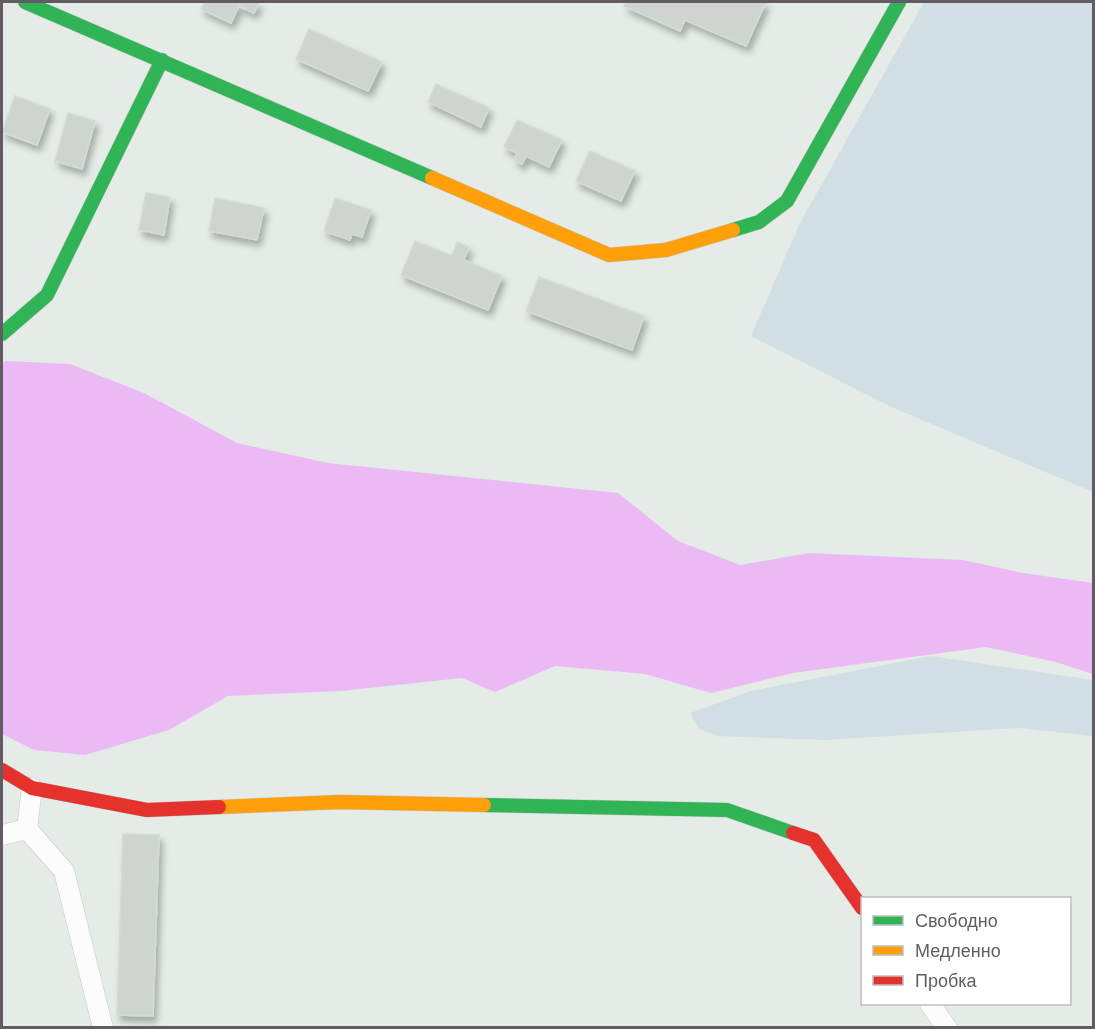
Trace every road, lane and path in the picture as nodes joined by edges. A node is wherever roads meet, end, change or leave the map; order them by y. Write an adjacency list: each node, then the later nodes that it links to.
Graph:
1 (25, 2): 3 (street)
2 (899, 2): 3 (street)
3 (162, 60): 4 (street)
4 (2, 334)
5 (2, 770): 6 (street)
6 (32, 788): 7 (street); 9 (street)
7 (27, 829): 8 (street); 11 (street)
8 (2, 835)
9 (861, 907)
10 (931, 1005): 12 (street)
11 (103, 1028)
12 (947, 1028)

